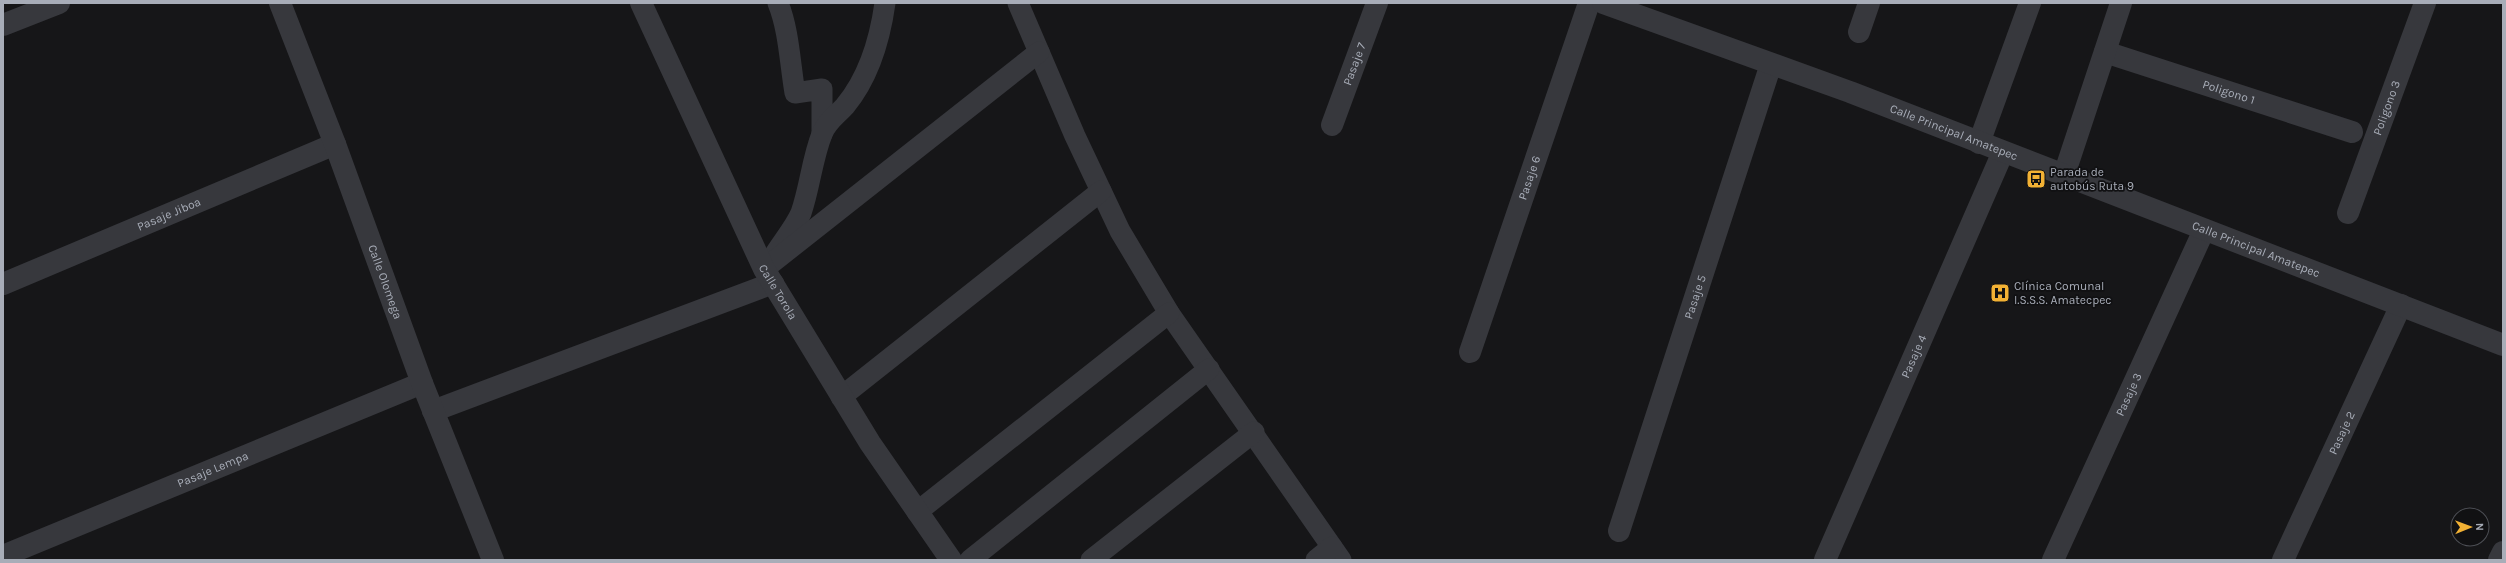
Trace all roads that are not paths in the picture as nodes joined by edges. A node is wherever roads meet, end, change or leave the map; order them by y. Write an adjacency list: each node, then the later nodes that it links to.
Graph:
1 (59, 3): 14 (street)
2 (280, 3): 23 (street, Calle Olomega)
3 (641, 3): 29 (street, Calle Torola)
4 (778, 3): 21 (lane)
5 (885, 3): 21 (lane)
6 (1018, 3): 16 (lane)
7 (1378, 3): 19 (street, Pasaje 7)
8 (1589, 3): 34 (street, Pasaje 6)
9 (1603, 3): 18 (street, Calle Principal Amatepec)
10 (1869, 3): 15 (street)
11 (2030, 3): 22 (street)
12 (2121, 3): 17 (street)
13 (2425, 3): 27 (street, Poligono 3)
14 (3, 25)
15 (1859, 32)
16 (1039, 52): 26 (lane); 29 (lane)
17 (2105, 52): 20 (street, Poligono 1); 25 (street)
18 (1771, 64): 22 (street, Calle Principal Amatepec); 41 (street, Pasaje 5)
19 (1332, 125)
20 (2352, 132)
21 (822, 134): 29 (lane)
22 (1979, 143): 24 (street, Calle Principal Amatepec)
23 (335, 144): 30 (street, Pasaje Jiboa); 36 (street, Calle Olomega)
24 (2003, 152): 25 (street, Calle Principal Amatepec); 50 (street, Pasaje 4)
25 (2064, 175): 28 (street, Calle Principal Amatepec)
26 (1101, 191): 32 (lane); 37 (lane)
27 (2348, 213)
28 (2204, 230): 31 (street, Calle Principal Amatepec); 51 (street, Pasaje 3)
29 (769, 276): 37 (street, Calle Torola); 38 (street)
30 (3, 284)
31 (2401, 305): 33 (street, Calle Principal Amatepec); 52 (street, Pasaje 2)
32 (1169, 313): 35 (lane); 40 (lane)
33 (2503, 345)
34 (1470, 352)
35 (1209, 369): 39 (lane); 47 (lane)
36 (422, 383): 38 (street, Calle Olomega); 44 (street, Pasaje Lempa)
37 (841, 396): 40 (street, Calle Torola)
38 (433, 411): 45 (street, Calle Olomega)
39 (1254, 432): 43 (lane); 48 (lane)
40 (917, 512): 46 (street, Calle Torola)
41 (1619, 531)
42 (2503, 552): 53 (street)
43 (1337, 554): 49 (lane)
44 (3, 556)
45 (493, 560)
46 (951, 560)
47 (970, 560)
48 (1091, 560)
49 (1316, 560)
50 (1825, 560)
51 (2053, 560)
52 (2283, 560)
53 (2499, 560)

